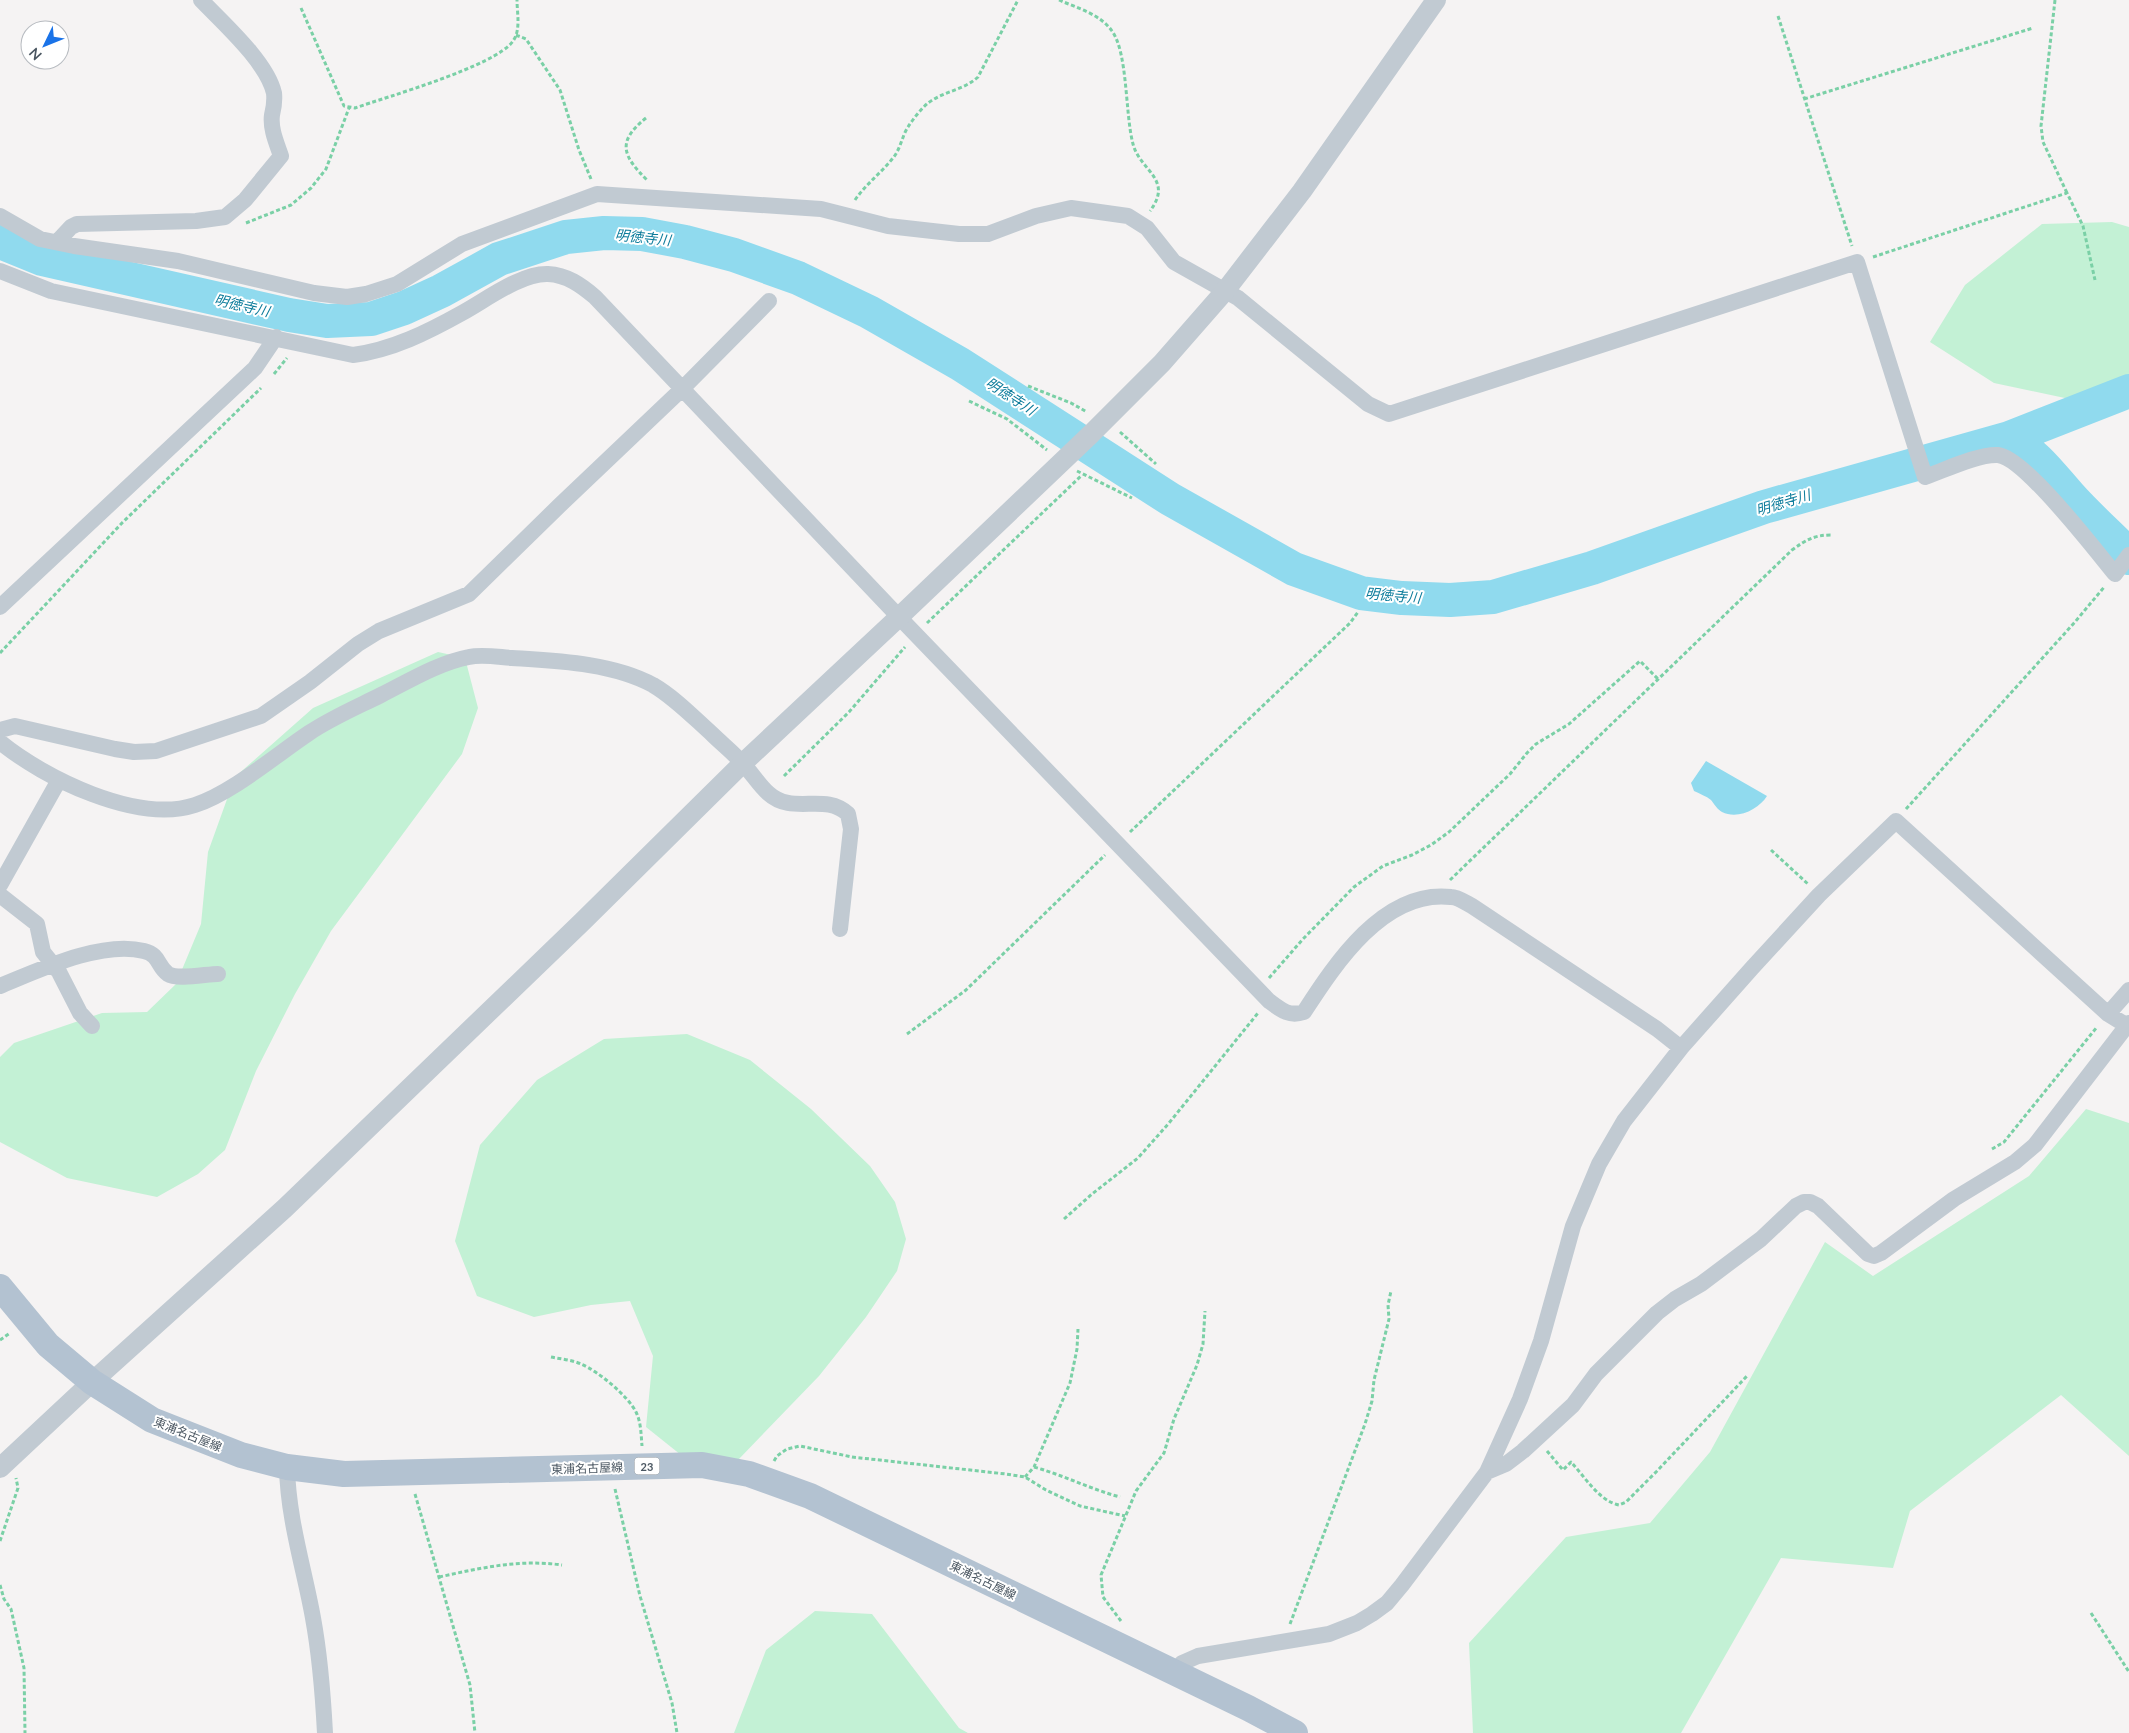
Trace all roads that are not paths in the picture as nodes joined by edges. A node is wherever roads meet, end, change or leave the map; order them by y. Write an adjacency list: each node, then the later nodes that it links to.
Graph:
1 (201, 0): 4 (street)
2 (1436, 0): 6 (street)
3 (0, 216): 4 (street)
4 (57, 242): 6 (street)
5 (0, 271): 8 (street)
6 (1225, 291): 10 (street); 12 (street)
7 (769, 301): 9 (street)
8 (276, 338): 9 (street); 11 (street)
9 (682, 390): 12 (street); 13 (street)
10 (2129, 555)
11 (0, 607)
12 (899, 617): 15 (street); 27 (street)
13 (0, 730)
14 (0, 742): 16 (street)
15 (743, 763): 16 (street); 19 (street); 29 (street)
16 (59, 780): 17 (street)
17 (0, 884)
18 (0, 895): 20 (street)
19 (840, 929)
20 (53, 964): 21 (street); 22 (street); 26 (street)
21 (218, 974)
22 (0, 986)
23 (2129, 990): 24 (street)
24 (2108, 1014): 25 (street); 27 (street)
25 (2128, 1025): 32 (street)
26 (92, 1026)
27 (1681, 1048): 32 (street)
28 (0, 1287): 29 (main road, 東浦名古屋線 / 23)
29 (92, 1382): 30 (street); 31 (main road, 東浦名古屋線 / 23)
30 (4, 1465)
31 (287, 1467): 33 (main road, 東浦名古屋線 / 23); 34 (street)
32 (1487, 1472): 33 (street)
33 (1174, 1674): 35 (main road, 東浦名古屋線 / 23)
34 (325, 1733)
35 (1294, 1733)

